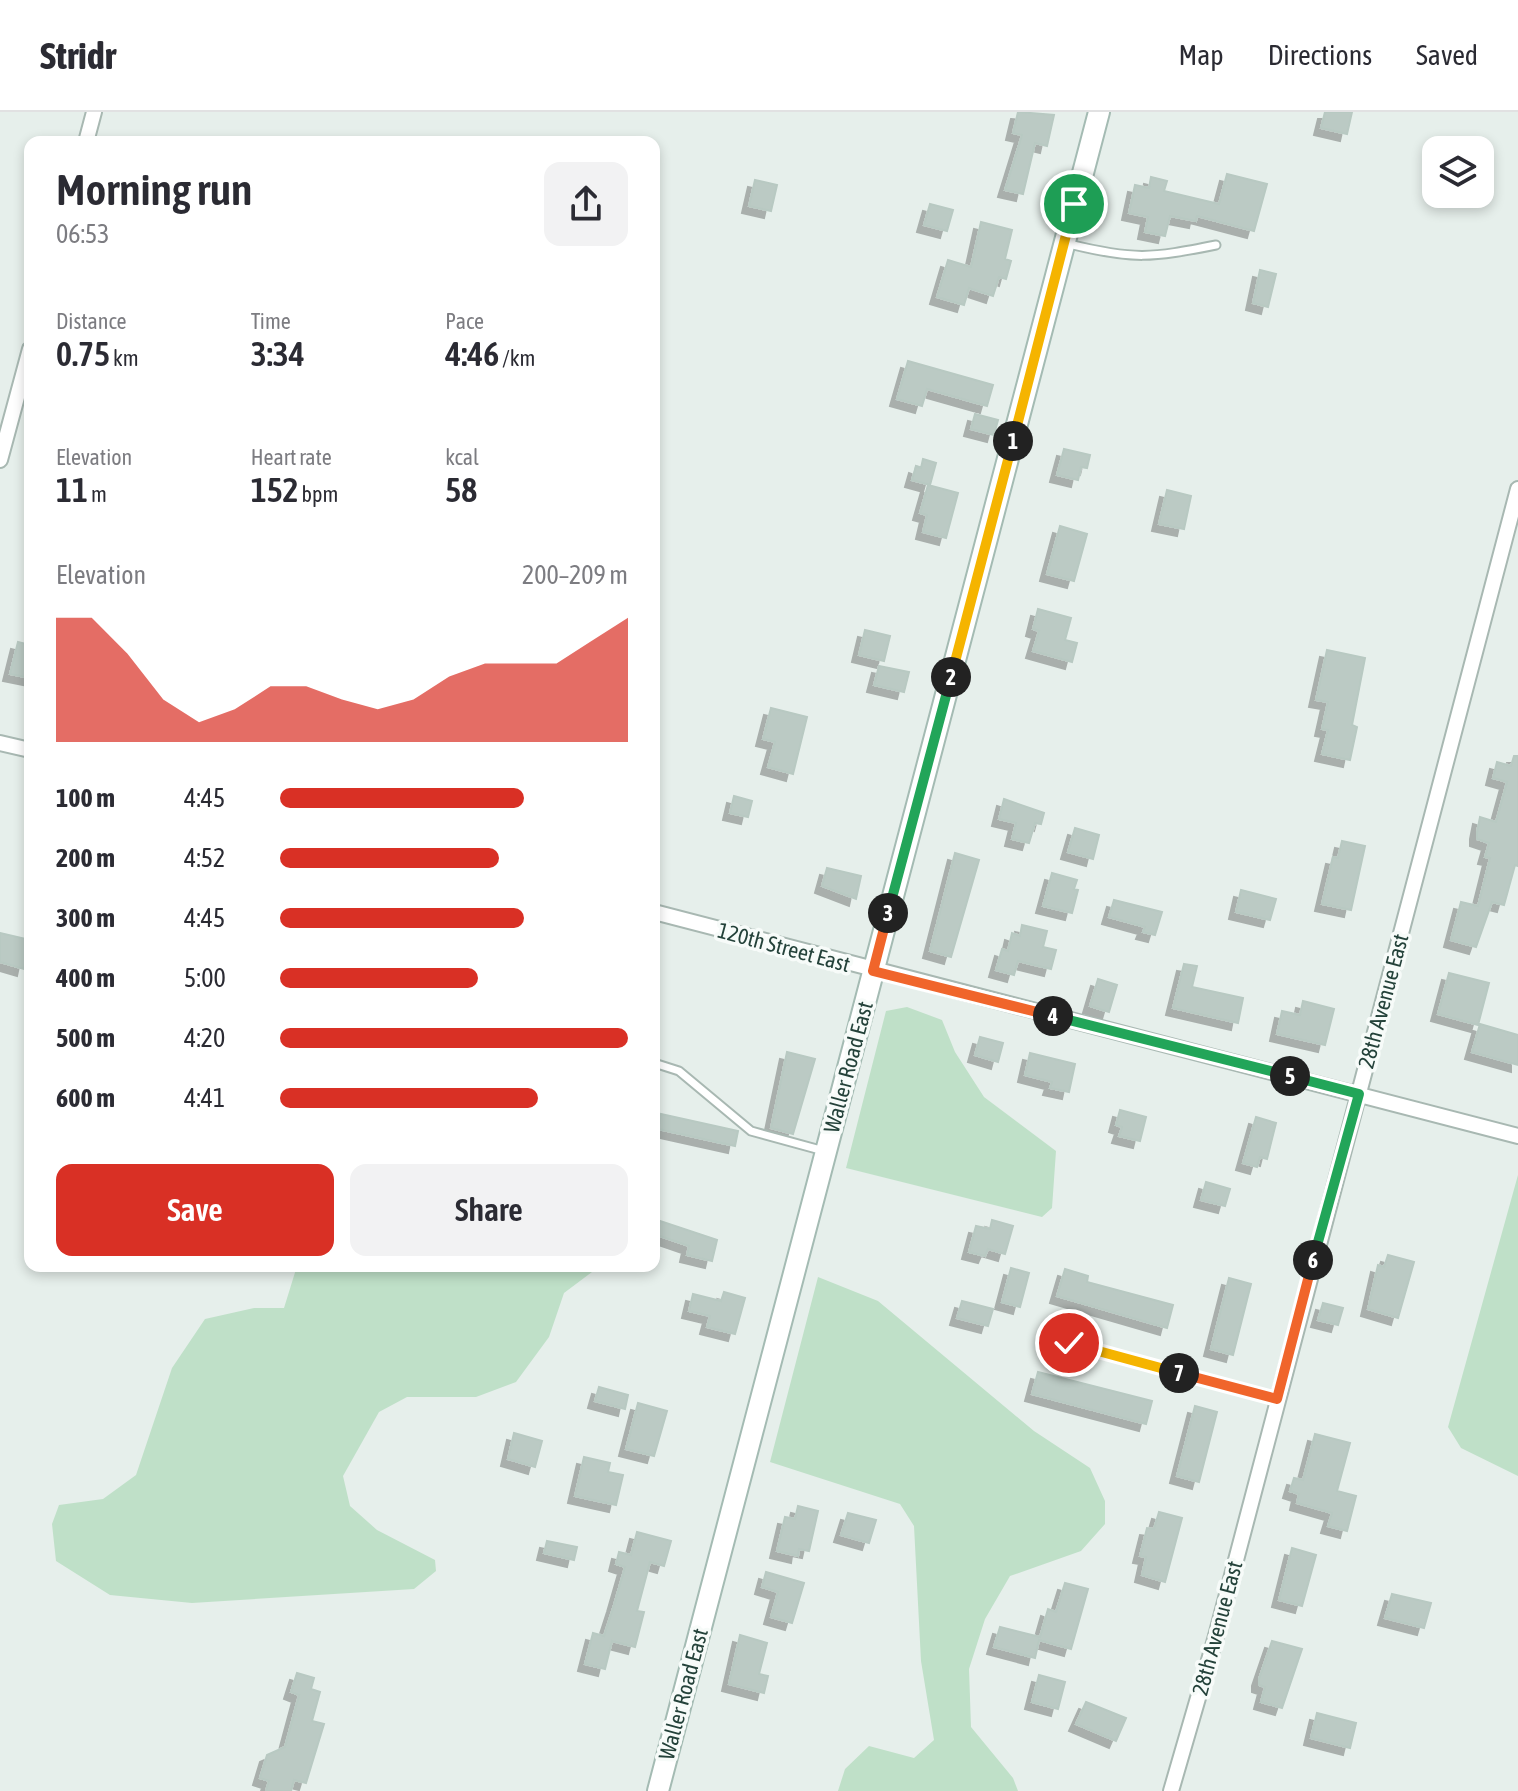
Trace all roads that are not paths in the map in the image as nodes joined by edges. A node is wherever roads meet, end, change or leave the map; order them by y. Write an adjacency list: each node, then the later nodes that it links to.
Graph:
1 (94, 112): 3 (street)
2 (1099, 112): 4 (street, Waller Road East)
3 (88, 136)
4 (1064, 242): 5 (lane); 12 (street, Waller Road East)
5 (1216, 245)
6 (24, 371): 7 (street)
7 (0, 460)
8 (1518, 489): 14 (street, 28th Avenue East)
9 (0, 743): 10 (street)
10 (24, 749)
11 (660, 914): 12 (street, 120th Street East)
12 (873, 971): 14 (street, 120th Street East); 16 (street, Waller Road East)
13 (660, 1065): 16 (lane)
14 (1359, 1094): 15 (street, 120th Street East); 18 (street, 28th Avenue East)
15 (1518, 1136)
16 (826, 1151): 19 (street, Waller Road East)
17 (1069, 1343): 18 (lane)
18 (1277, 1399): 20 (street, 28th Avenue East)
19 (658, 1791)
20 (1171, 1791)

